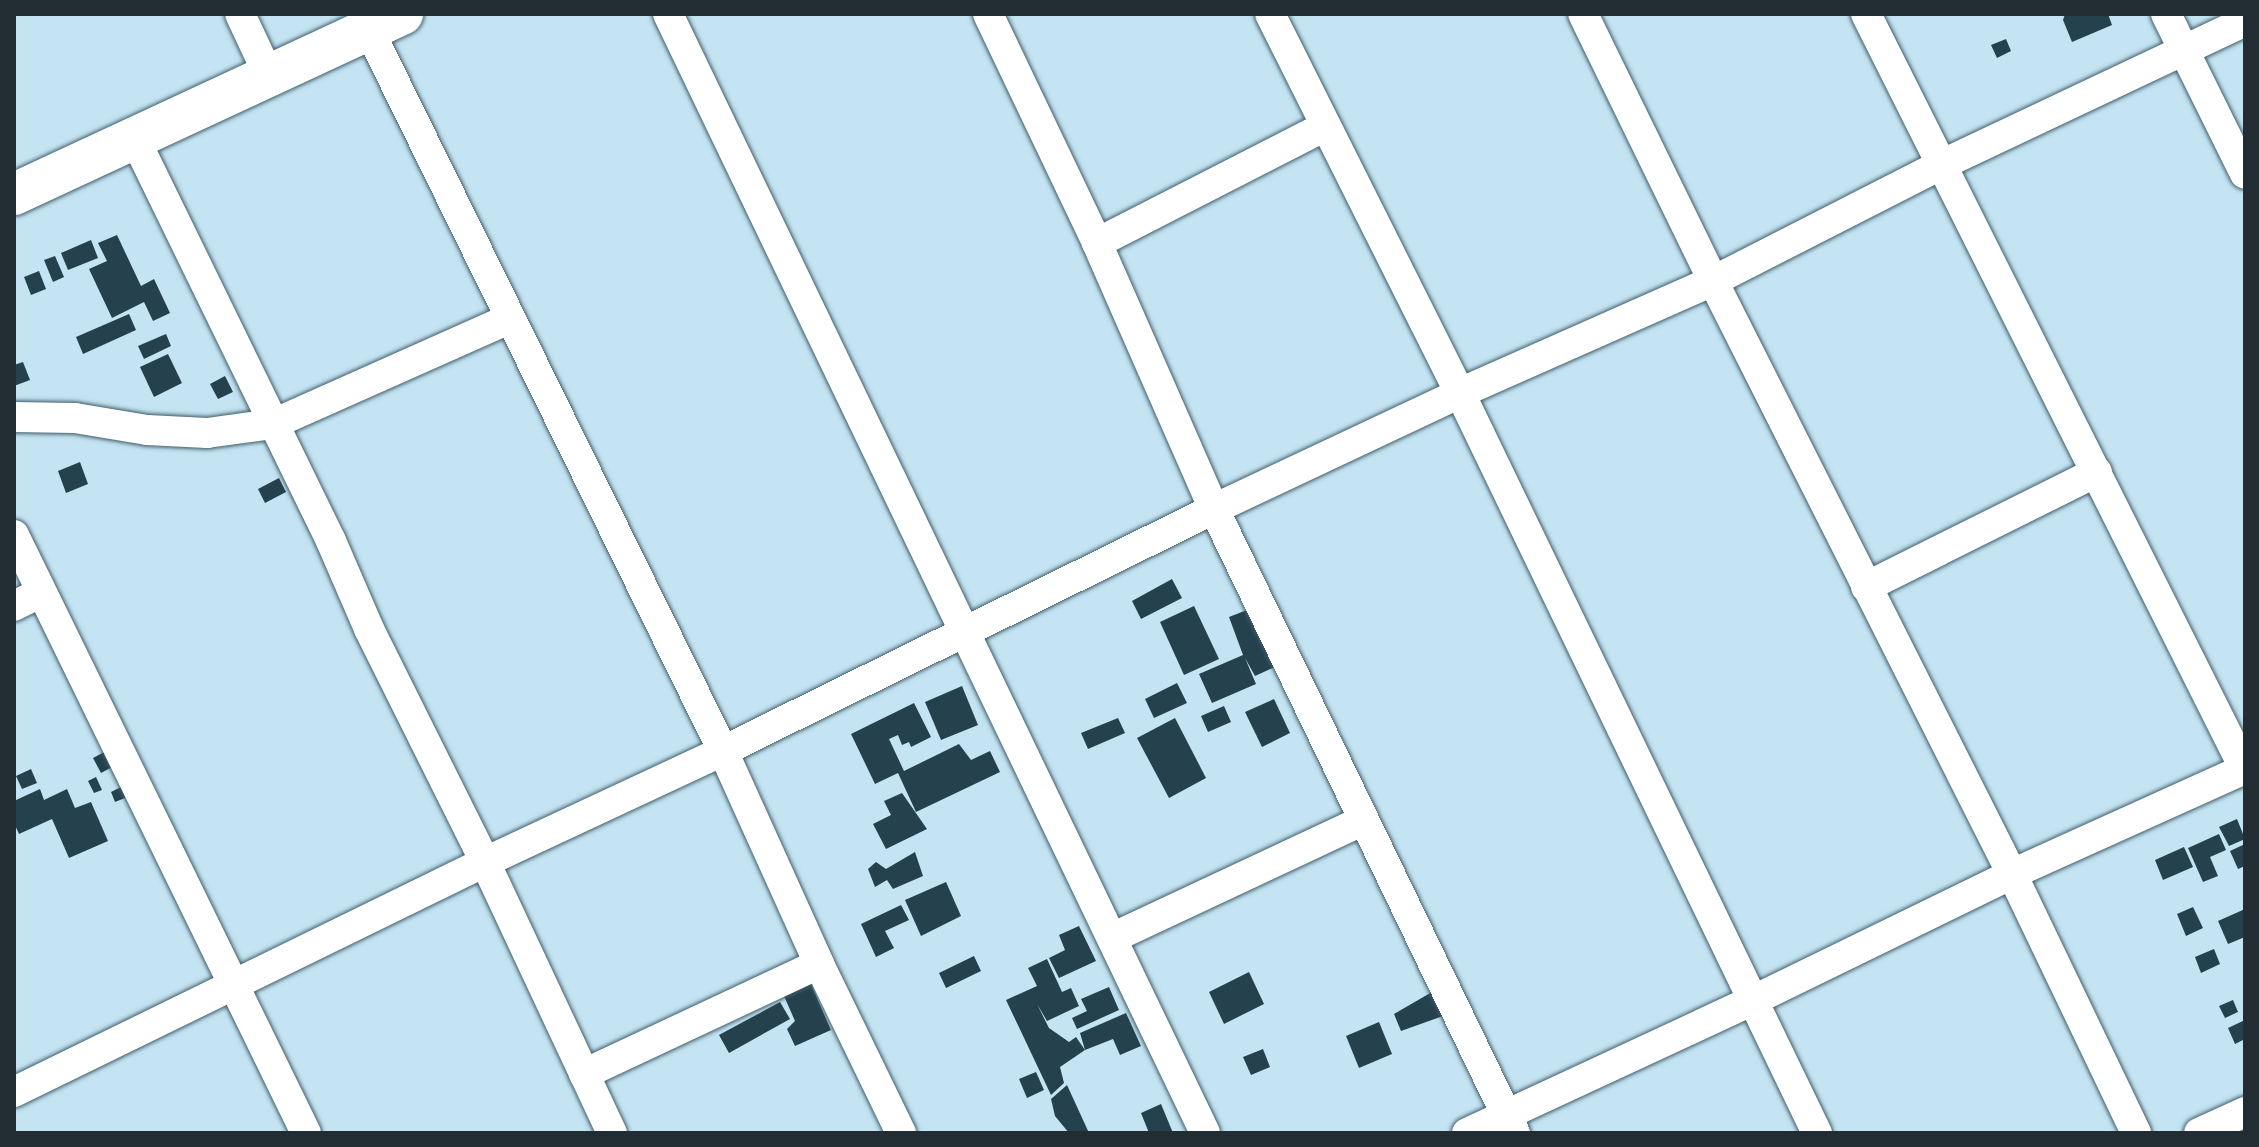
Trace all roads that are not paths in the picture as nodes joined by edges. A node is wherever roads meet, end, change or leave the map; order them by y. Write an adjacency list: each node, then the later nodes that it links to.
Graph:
1 (240, 14): 11 (street)
2 (668, 14): 28 (street)
3 (988, 14): 17 (street)
4 (1270, 14): 12 (street)
5 (1866, 14): 14 (street)
6 (2166, 14): 10 (street)
7 (1589, 16): 18 (street)
8 (2245, 21): 10 (street)
9 (386, 22): 11 (main road); 19 (street)
10 (2184, 52): 14 (street); 15 (street)
11 (269, 76): 13 (main road)
12 (1324, 127): 17 (street); 20 (street)
13 (135, 139): 16 (main road); 22 (street)
14 (1941, 165): 18 (street); 23 (street)
15 (2245, 174)
16 (14, 194)
17 (1097, 243): 24 (street)
18 (1713, 281): 20 (street); 26 (street)
19 (509, 319): 22 (street); 29 (street)
20 (1460, 393): 24 (street); 37 (street)
21 (14, 417): 22 (street)
22 (273, 424): 32 (street)
23 (2097, 472): 26 (street); 30 (street)
24 (1214, 509): 28 (street); 31 (street)
25 (14, 535): 27 (street)
26 (1866, 587): 33 (street)
27 (27, 600): 36 (street)
28 (964, 633): 29 (street); 34 (street)
29 (723, 751): 32 (street); 35 (street)
30 (2245, 769): 33 (street)
31 (1364, 820): 34 (street); 41 (street)
32 (485, 862): 36 (street); 38 (street)
33 (2012, 874): 37 (street); 48 (street)
34 (1112, 938): 45 (street)
35 (819, 964): 38 (street); 44 (street)
36 (236, 985): 39 (street); 42 (street)
37 (1754, 1000): 41 (street); 47 (street)
38 (584, 1074): 43 (street)
39 (14, 1092)
40 (2245, 1112): 49 (street)
41 (1511, 1124): 46 (street)
42 (306, 1133)
43 (612, 1133)
44 (901, 1133)
45 (1205, 1133)
46 (1467, 1133)
47 (1817, 1133)
48 (2136, 1133)
49 (2199, 1133)

